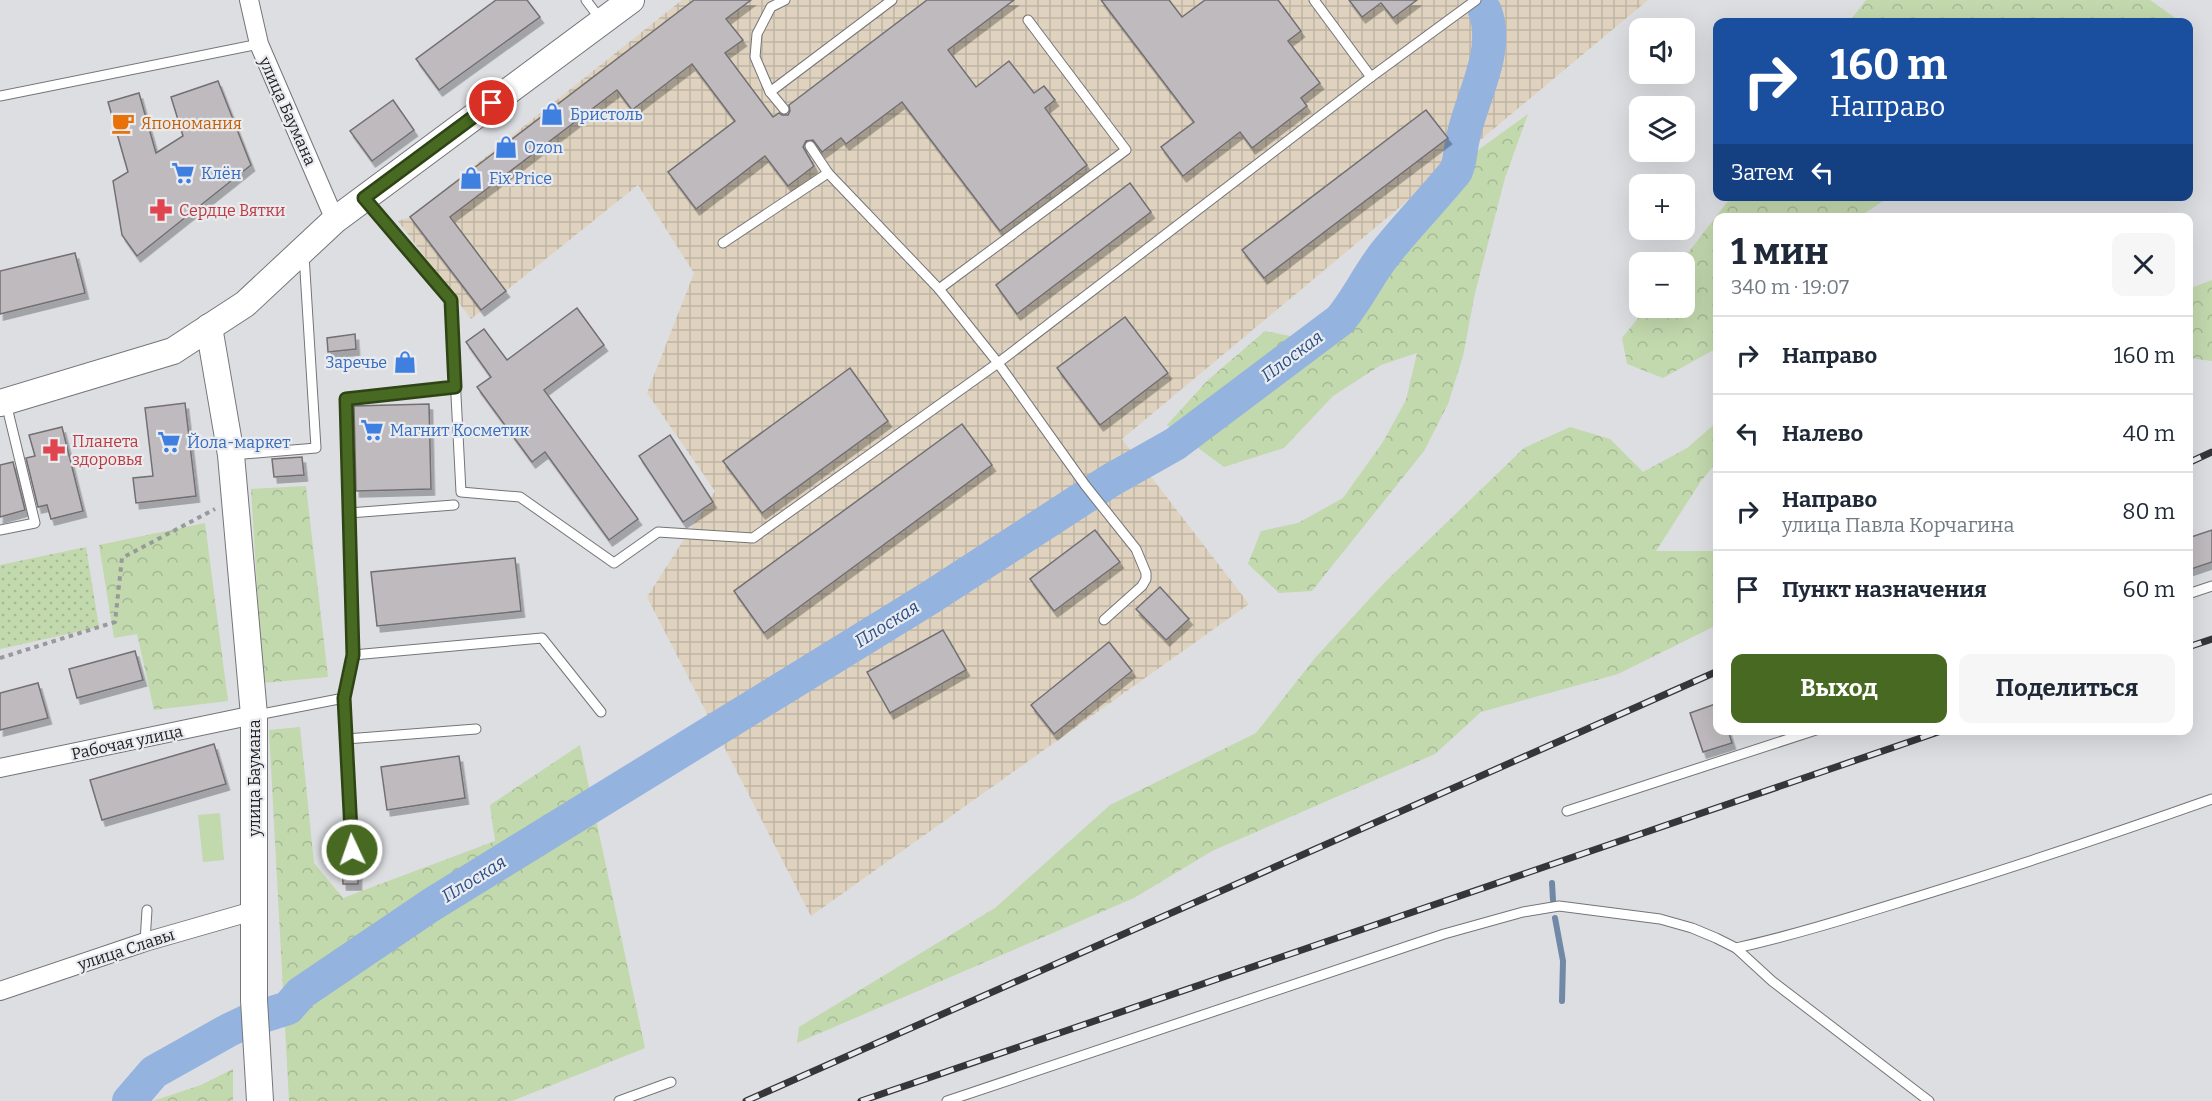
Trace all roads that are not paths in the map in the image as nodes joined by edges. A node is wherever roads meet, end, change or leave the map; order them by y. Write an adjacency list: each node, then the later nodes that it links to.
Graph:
1 (249, 0): 10 (street, улица Баумана)
2 (586, 0): 9 (lane)
3 (631, 0): 9 (main road)
4 (785, 0): 12 (lane)
5 (892, 0): 12 (lane)
6 (1314, 0): 11 (lane)
7 (1476, 0): 11 (lane)
8 (1028, 20): 21 (lane)
9 (602, 22): 17 (main road)
10 (259, 44): 13 (lane); 18 (street, улица Баумана)
11 (1371, 77): 23 (lane)
12 (770, 92): 14 (lane)
13 (0, 96)
14 (784, 109)
15 (810, 146): 16 (lane)
16 (828, 173): 19 (lane); 21 (lane)
17 (364, 198): 18 (main road); 24 (lane)
18 (335, 220): 20 (main road)
19 (723, 243)
20 (303, 250): 22 (main road); 26 (lane)
21 (939, 289): 23 (lane)
22 (209, 327): 25 (main road); 26 (main road)
23 (998, 363): 24 (lane); 32 (lane)
24 (455, 387): 28 (lane)
25 (3, 402): 29 (lane)
26 (231, 455): 36 (main road, улица Баумана)
27 (454, 506): 28 (lane)
28 (349, 513): 33 (lane)
29 (0, 530)
30 (2212, 586): 31 (lane)
31 (2193, 592)
32 (1104, 620)
33 (353, 655): 34 (lane); 35 (lane)
34 (344, 698): 36 (lane); 39 (lane)
35 (601, 712)
36 (254, 715): 40 (street, Рабочая улица); 45 (main road, улица Баумана)
37 (476, 729): 39 (lane)
38 (1801, 735): 42 (lane)
39 (346, 740): 43 (lane)
40 (0, 768)
41 (2212, 799): 47 (lane)
42 (1567, 811)
43 (352, 850)
44 (147, 910): 46 (lane)
45 (254, 911): 46 (street, улица Славы); 50 (main road, улица Баумана)
46 (145, 942): 48 (street, улица Славы)
47 (1736, 948): 52 (lane); 53 (lane)
48 (0, 991)
49 (671, 1082): 51 (lane)
50 (260, 1101)
51 (619, 1101)
52 (947, 1101)
53 (1929, 1101)

